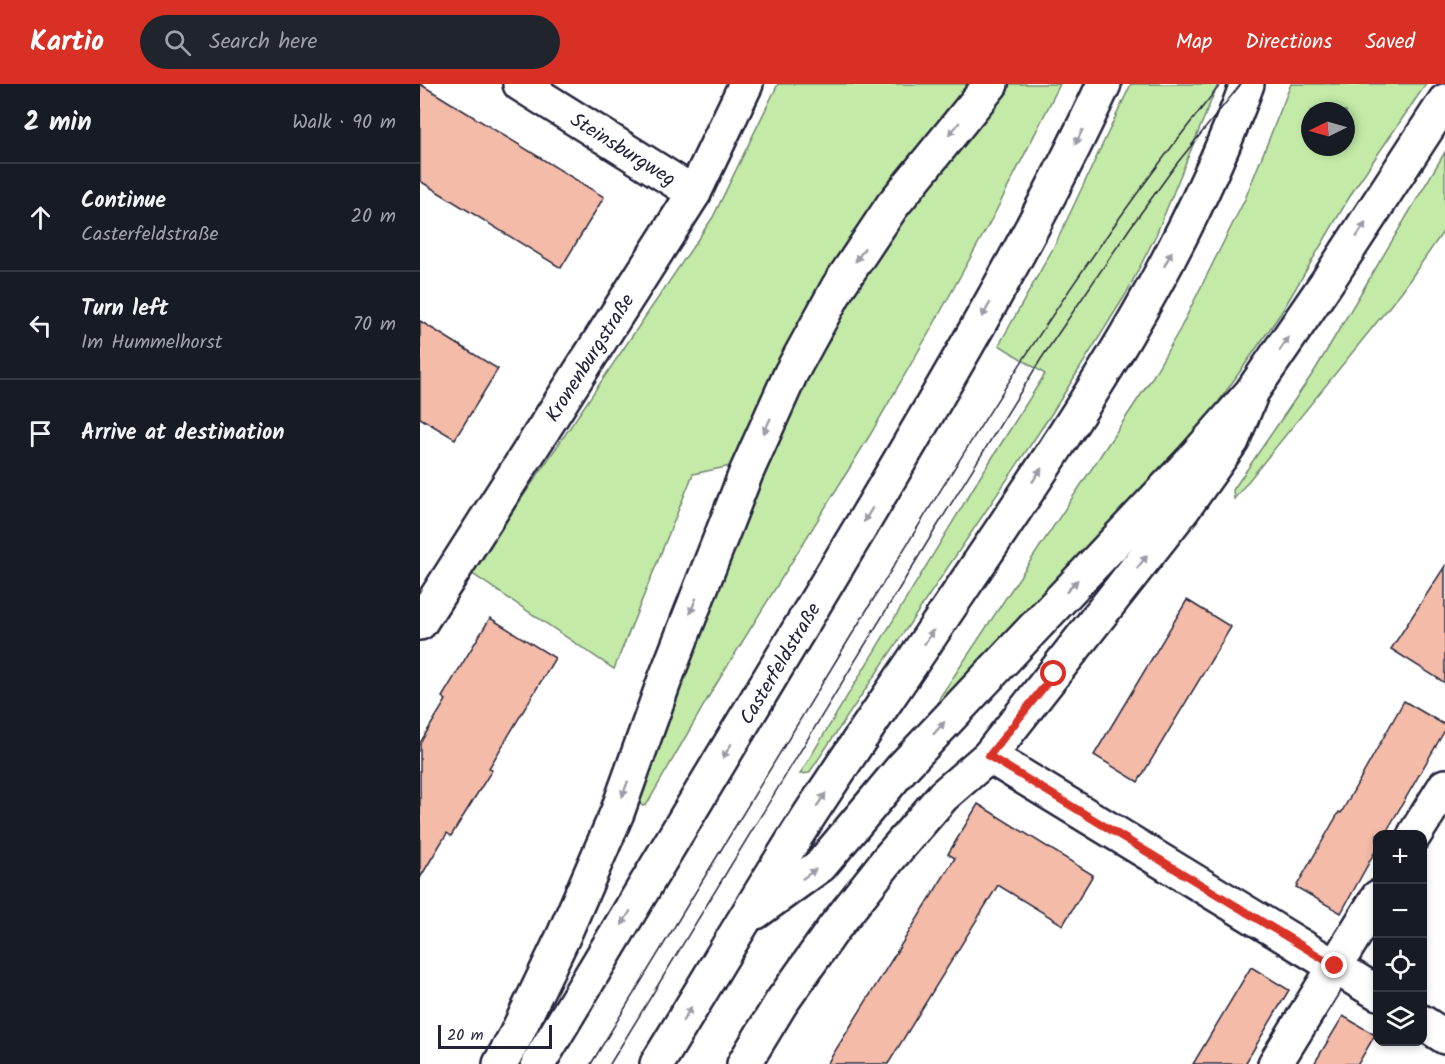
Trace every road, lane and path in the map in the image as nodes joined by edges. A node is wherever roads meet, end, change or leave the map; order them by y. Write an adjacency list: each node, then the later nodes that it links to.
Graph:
1 (520, 84): 7 (main road, Steinsburgweg)
2 (746, 84): 7 (main road, Kronenburgstraße)
3 (992, 84): 19 (main road, one-way to 19)
4 (1104, 84): 20 (main road, Casterfeldstraße, one-way to 20)
5 (1247, 84): 14 (main road, one-way to 5)
6 (1445, 101): 8 (main road, one-way to 6)
7 (694, 193): 9 (main road, Kronenburgstraße)
8 (1251, 393): 10 (main road, one-way to 8); 14 (main road, one-way to 8)
9 (420, 623)
10 (989, 756): 15 (main road); 22 (main road)
11 (1445, 786): 12 (main road)
12 (1418, 830)
13 (1373, 904): 15 (main road)
14 (745, 920): 21 (main road, one-way to 14)
15 (1335, 966): 16 (main road); 23 (main road)
16 (1375, 992)
17 (1427, 1025): 18 (main road)
18 (1445, 1037)
19 (500, 1064)
20 (538, 1064)
21 (657, 1064)
22 (744, 1064)
23 (1275, 1064)

